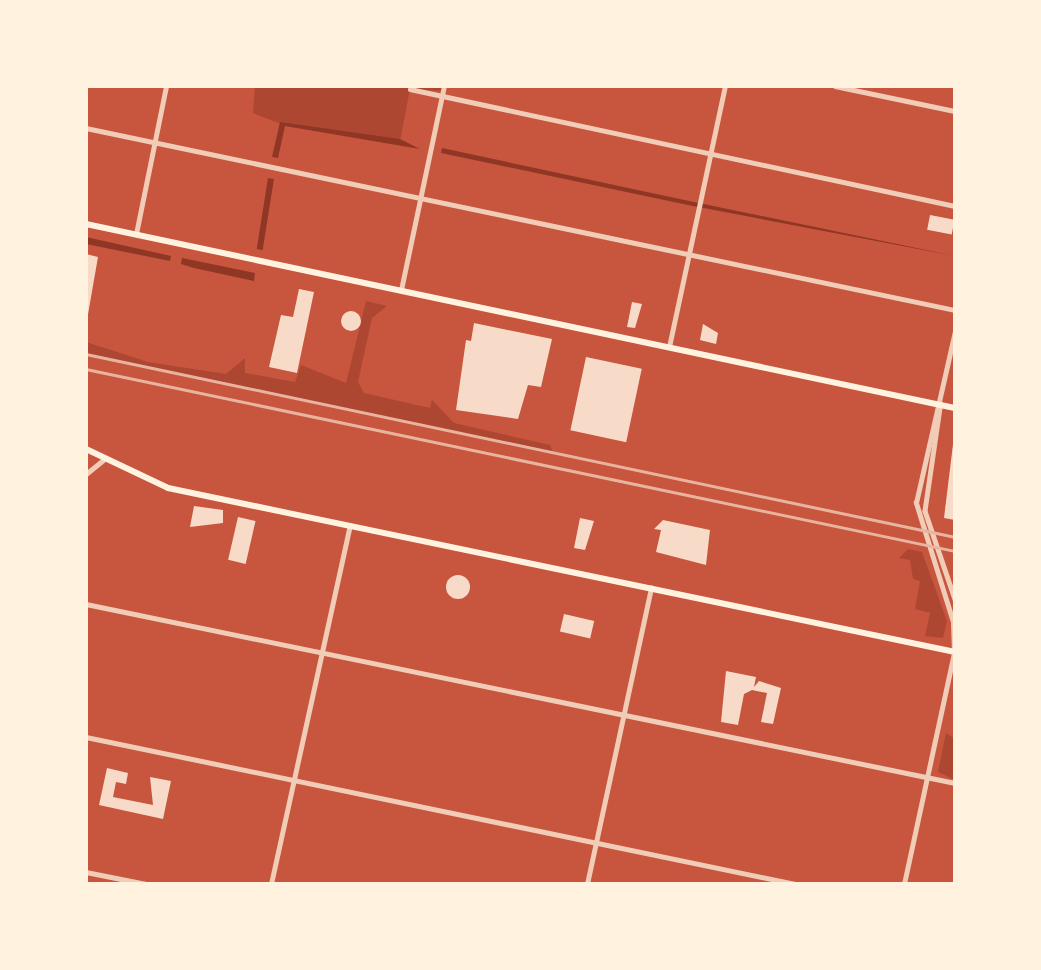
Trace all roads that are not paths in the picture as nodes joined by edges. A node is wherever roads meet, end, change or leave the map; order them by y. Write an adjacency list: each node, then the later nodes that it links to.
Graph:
1 (166, 86): 9 (street)
2 (444, 86): 6 (street)
3 (725, 86): 10 (street)
4 (835, 86): 7 (street)
5 (410, 89): 6 (street)
6 (442, 98): 10 (street); 11 (street)
7 (955, 111)
8 (86, 128): 9 (street)
9 (154, 143): 11 (street); 14 (street)
10 (709, 155): 12 (street); 15 (street)
11 (421, 199): 15 (street); 16 (street)
12 (955, 206)
13 (86, 224): 14 (main road)
14 (136, 234): 16 (main road)
15 (689, 255): 17 (street); 19 (street)
16 (401, 291): 19 (main road)
17 (955, 310)
18 (955, 332): 20 (street)
19 (668, 347): 20 (main road)
20 (940, 405): 21 (main road); 27 (street); 29 (street)
21 (955, 408)
22 (86, 449): 23 (main road)
23 (103, 460): 24 (street); 25 (main road)
24 (86, 474)
25 (350, 525): 26 (main road); 30 (street)
26 (651, 587): 29 (main road); 31 (street)
27 (955, 599)
28 (86, 604): 30 (street)
29 (955, 651): 33 (street)
30 (322, 653): 31 (street); 34 (street)
31 (623, 715): 33 (street); 36 (street)
32 (86, 737): 34 (street)
33 (926, 777): 35 (street); 42 (street)
34 (294, 779): 36 (street); 39 (street)
35 (955, 783)
36 (596, 842): 40 (street); 41 (street)
37 (86, 872): 38 (street)
38 (146, 884)
39 (271, 884)
40 (587, 884)
41 (795, 884)
42 (904, 884)

